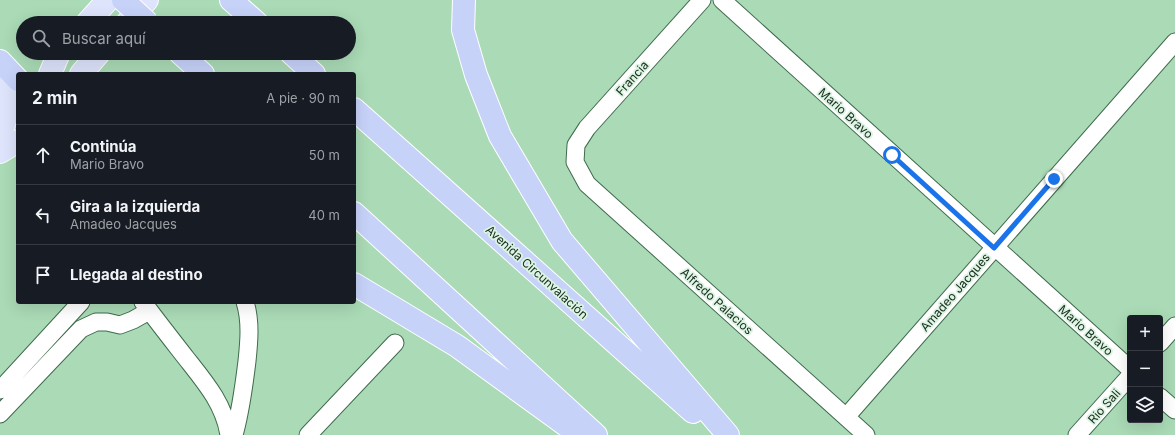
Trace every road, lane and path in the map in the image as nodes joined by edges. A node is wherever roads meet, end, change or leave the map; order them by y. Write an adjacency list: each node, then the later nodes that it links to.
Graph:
1 (108, 0): 8 (main road)
2 (123, 0): 10 (highway, bridge)
3 (147, 0): 9 (main road)
4 (231, 0): 11 (highway)
5 (464, 0): 49 (highway)
6 (702, 0): 26 (street, Francia)
7 (722, 0): 28 (street, Mario Bravo)
8 (93, 16)
9 (132, 16)
10 (140, 16)
11 (249, 16)
12 (1175, 42): 28 (street, Amadeo Jacques)
13 (56, 60): 18 (main road)
14 (94, 60): 19 (main road)
15 (188, 60): 20 (highway)
16 (299, 60): 21 (highway)
17 (1, 63): 22 (highway); 24 (main road)
18 (51, 72)
19 (83, 72)
20 (201, 72)
21 (312, 72)
22 (16, 78)
23 (356, 112): 48 (highway, Avenida Circunvalación)
24 (11, 134): 25 (main road)
25 (0, 152)
26 (575, 162): 42 (street, Alfredo Palacios)
27 (356, 215): 47 (highway)
28 (994, 248): 36 (street, Mario Bravo); 42 (street, Amadeo Jacques)
29 (356, 285): 46 (highway)
30 (79, 304): 38 (street)
31 (246, 304): 44 (street)
32 (146, 306): 41 (street); 43 (street)
33 (1175, 326): 34 (street)
34 (1163, 340)
35 (395, 343): 45 (street)
36 (1127, 367)
37 (1127, 379): 51 (street, Rio Sali)
38 (0, 390)
39 (1163, 400): 40 (street)
40 (1175, 410)
41 (0, 414)
42 (846, 417): 50 (street, Alfredo Palacios)
43 (229, 435)
44 (234, 435)
45 (308, 435)
46 (580, 435)
47 (596, 435)
48 (719, 435)
49 (728, 435)
50 (866, 435)
51 (1077, 435)

